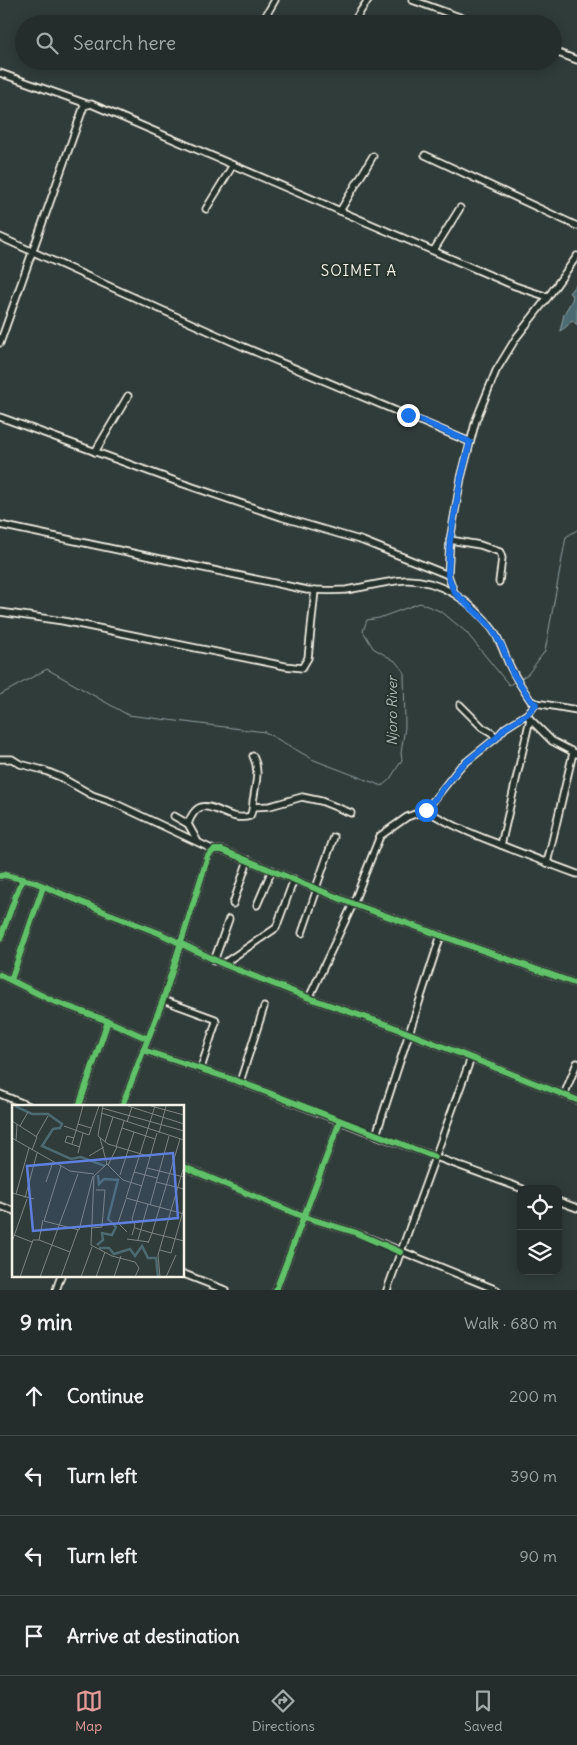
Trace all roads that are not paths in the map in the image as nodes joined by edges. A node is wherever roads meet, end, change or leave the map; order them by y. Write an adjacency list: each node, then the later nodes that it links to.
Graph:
1 (275, 0): 4 (street)
2 (368, 0): 5 (street)
3 (412, 0): 6 (street)
4 (266, 15)
5 (358, 15)
6 (453, 15)
7 (562, 54): 8 (street)
8 (577, 60)
9 (0, 73): 10 (street)
10 (87, 104): 13 (street); 20 (street)
11 (425, 155): 17 (street)
12 (373, 156): 16 (street)
13 (233, 165): 15 (street); 16 (street)
14 (460, 208): 19 (street)
15 (206, 209)
16 (340, 211): 19 (street)
17 (577, 226)
18 (0, 237): 20 (street)
19 (434, 250): 22 (street)
20 (32, 252): 23 (street); 26 (street)
21 (577, 256): 22 (street)
22 (548, 298): 26 (street)
23 (0, 343)
24 (128, 396): 27 (street)
25 (0, 417): 27 (street)
26 (470, 442): 29 (street)
27 (95, 452): 30 (street)
28 (0, 525): 32 (street)
29 (450, 540): 30 (street); 31 (street)
30 (448, 575): 33 (street)
31 (499, 582)
32 (315, 590): 33 (street); 34 (street)
33 (454, 592): 35 (street)
34 (0, 612)
35 (536, 704): 37 (street); 38 (street)
36 (460, 705): 39 (street)
37 (577, 710)
38 (528, 717): 39 (street); 40 (street); 50 (street)
39 (496, 738): 44 (street)
40 (575, 753): 53 (street)
41 (253, 756): 43 (street)
42 (0, 759): 49 (street)
43 (253, 807): 45 (street); 47 (street)
44 (426, 810): 50 (street); 62 (street)
45 (351, 813)
46 (174, 816): 47 (street)
47 (188, 824): 49 (street)
48 (334, 837): 60 (street)
49 (198, 842): 51 (street)
50 (501, 845): 53 (street)
51 (214, 850): 52 (street); 68 (street)
52 (248, 860): 54 (street); 61 (street)
53 (547, 863): 55 (street)
54 (272, 870): 58 (street); 63 (street)
55 (577, 874)
56 (0, 876): 57 (street)
57 (24, 879): 59 (street); 67 (street)
58 (294, 879): 60 (street); 70 (street)
59 (43, 887): 68 (street); 72 (street)
60 (316, 888): 62 (street); 65 (street)
61 (233, 904)
62 (353, 904): 66 (street); 74 (street)
63 (257, 906)
64 (229, 919): 69 (street)
65 (302, 933)
66 (441, 935): 73 (street); 78 (street)
67 (0, 940)
68 (182, 944): 69 (street); 75 (street)
69 (214, 961): 70 (street)
70 (223, 964): 74 (street)
71 (0, 975): 72 (street)
72 (11, 980): 77 (street)
73 (577, 984)
74 (309, 998): 78 (street)
75 (163, 1000): 79 (street); 83 (street)
76 (264, 1007): 84 (street)
77 (108, 1021): 79 (street); 89 (street)
78 (409, 1034): 81 (street); 92 (street)
79 (148, 1039): 80 (street)
80 (143, 1050): 83 (street); 90 (street)
81 (471, 1058): 86 (street); 93 (street)
82 (577, 1063): 86 (street)
83 (202, 1068): 84 (street)
84 (240, 1082): 91 (street)
85 (0, 1094): 88 (street)
86 (564, 1096): 87 (street)
87 (577, 1100)
88 (27, 1105)
89 (78, 1105)
90 (122, 1105)
91 (340, 1121): 92 (street); 100 (street)
92 (376, 1135): 93 (street)
93 (434, 1157): 95 (street); 101 (street)
94 (185, 1167): 100 (street)
95 (517, 1187)
96 (562, 1202): 98 (street)
97 (0, 1206): 99 (street)
98 (577, 1208)
99 (12, 1210)
100 (304, 1218): 101 (street); 106 (street)
101 (400, 1252): 107 (street); 108 (street)
102 (185, 1274): 105 (street)
103 (60, 1278): 104 (street)
104 (56, 1290)
105 (225, 1290)
106 (276, 1290)
107 (387, 1290)
108 (497, 1290)

